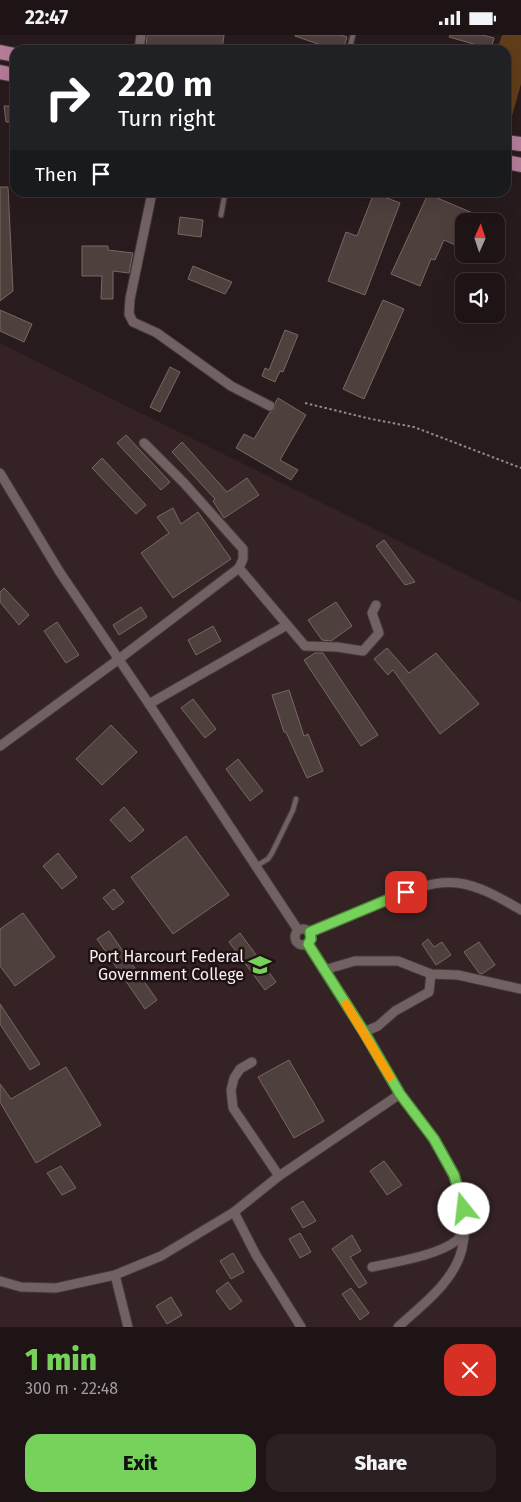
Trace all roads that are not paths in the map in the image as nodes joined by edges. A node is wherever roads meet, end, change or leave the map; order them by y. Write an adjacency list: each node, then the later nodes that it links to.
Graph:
1 (151, 197): 4 (street)
2 (224, 197): 3 (lane)
3 (221, 215)
4 (270, 406)
5 (144, 443): 7 (street)
6 (0, 473): 10 (street)
7 (239, 568): 9 (street); 10 (street)
8 (376, 605): 9 (street)
9 (287, 625): 11 (street)
10 (119, 659): 11 (street); 12 (street)
11 (149, 704): 14 (street)
12 (0, 745)
13 (296, 799): 14 (lane)
14 (256, 866): 16 (street)
15 (521, 910): 17 (street)
16 (298, 930): 17 (street); 18 (street)
17 (310, 932): 18 (street)
18 (308, 944): 19 (street)
19 (324, 970): 20 (street); 22 (street)
20 (431, 974): 21 (street); 22 (street)
21 (521, 989)
22 (364, 1032): 24 (street)
23 (252, 1062): 25 (street)
24 (400, 1094): 25 (street); 27 (street)
25 (280, 1176): 26 (street)
26 (234, 1212): 29 (street); 32 (street)
27 (465, 1230): 28 (street); 33 (street)
28 (372, 1267)
29 (115, 1275): 30 (street); 31 (street)
30 (0, 1281)
31 (128, 1327)
32 (301, 1327)
33 (398, 1327)

